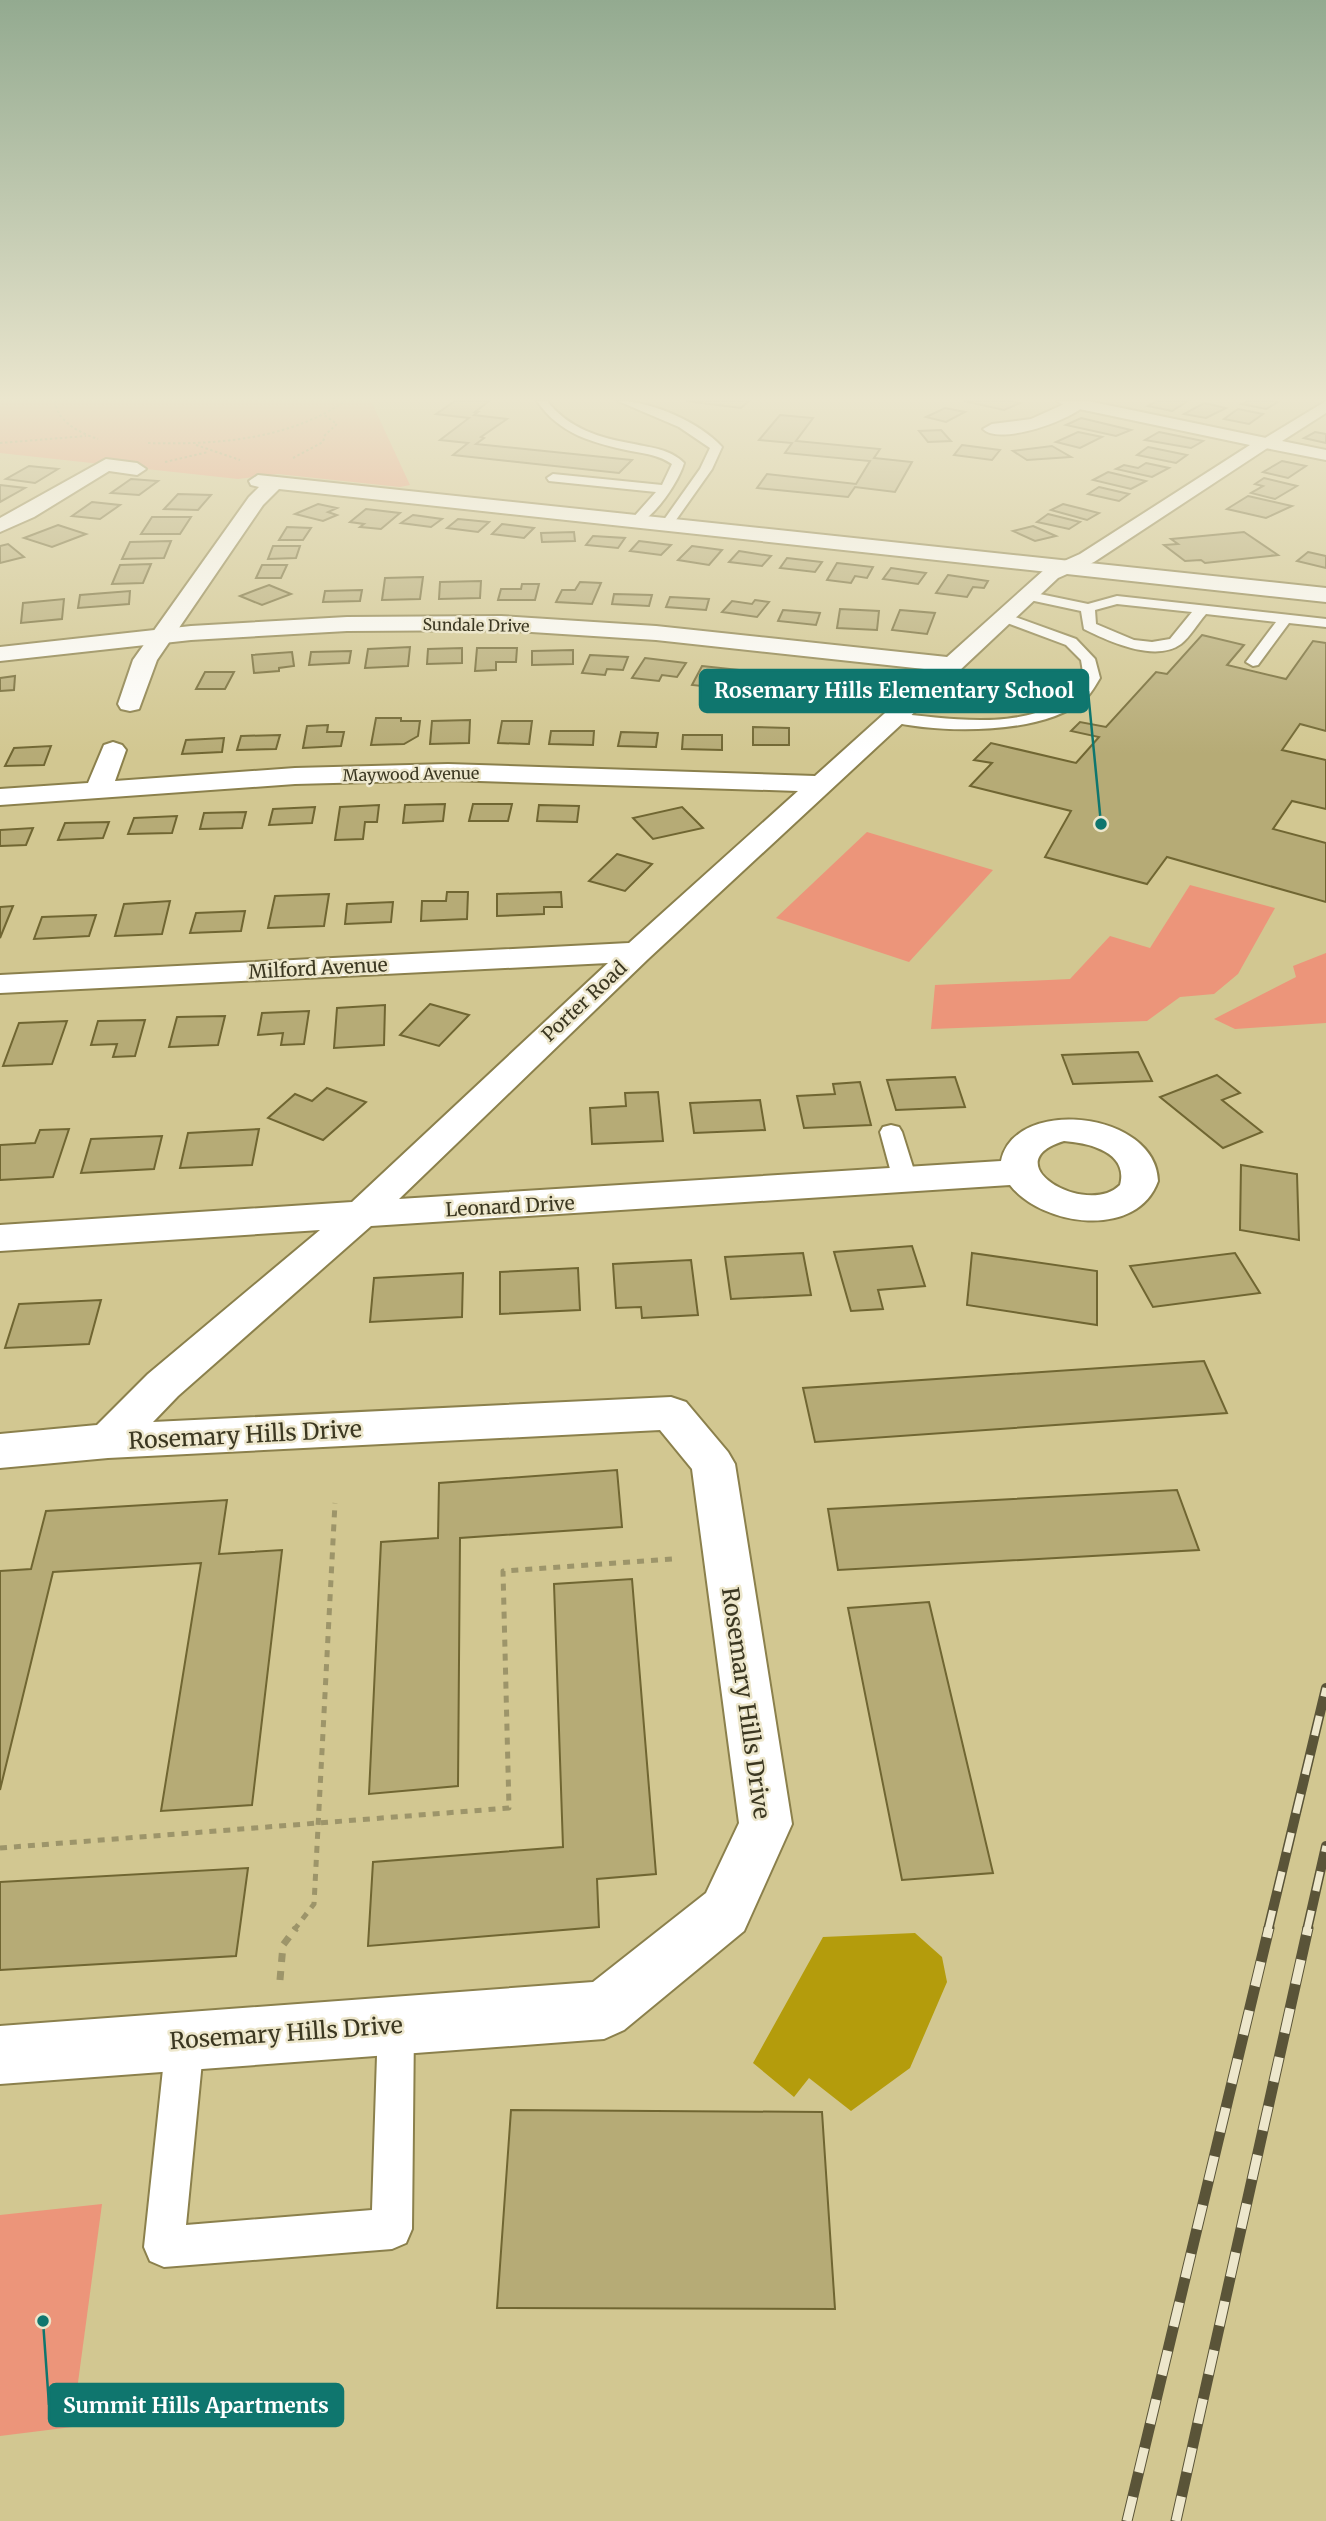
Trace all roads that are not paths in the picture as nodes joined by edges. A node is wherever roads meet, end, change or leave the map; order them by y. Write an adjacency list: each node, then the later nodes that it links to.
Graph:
1 (243, 519): 15 (street)
2 (624, 519): 5 (street)
3 (671, 519): 6 (lane)
4 (1148, 519): 7 (street, Porter Road)
5 (637, 520): 6 (street)
6 (667, 524): 7 (street)
7 (1066, 567): 8 (street, Porter Road); 9 (street)
8 (1030, 596): 10 (lane); 12 (street, Porter Road)
9 (1326, 596)
10 (1088, 608): 11 (lane); 11 (lane)
11 (1202, 609): 13 (lane)
12 (1004, 617): 18 (street, Porter Road); 20 (lane)
13 (1286, 618): 14 (lane); 17 (lane)
14 (1326, 623)
15 (160, 636): 16 (street, Sundale Drive); 18 (street, Sundale Drive); 19 (street)
16 (0, 654)
17 (1253, 662)
18 (952, 665): 20 (street, Porter Road)
19 (130, 704)
20 (894, 718): 22 (street, Porter Road)
21 (113, 750): 23 (street)
22 (822, 784): 23 (street, Maywood Avenue); 25 (street, Porter Road)
23 (99, 789): 24 (street, Maywood Avenue)
24 (0, 797)
25 (637, 952): 26 (street, Milford Avenue); 30 (street, Porter Road)
26 (0, 984)
27 (891, 1132): 29 (lane)
28 (1020, 1172): 29 (street, Leonard Drive)
29 (905, 1180): 30 (street, Leonard Drive)
30 (362, 1214): 31 (street, Leonard Drive); 32 (street, Porter Road)
31 (0, 1238)
32 (108, 1441): 33 (street, Rosemary Hills Drive); 34 (street, Rosemary Hills Drive)
33 (0, 1451)
34 (396, 2025): 35 (street, Rosemary Hills Drive); 35 (lane)
35 (185, 2041): 36 (street, Rosemary Hills Drive)
36 (0, 2055)

